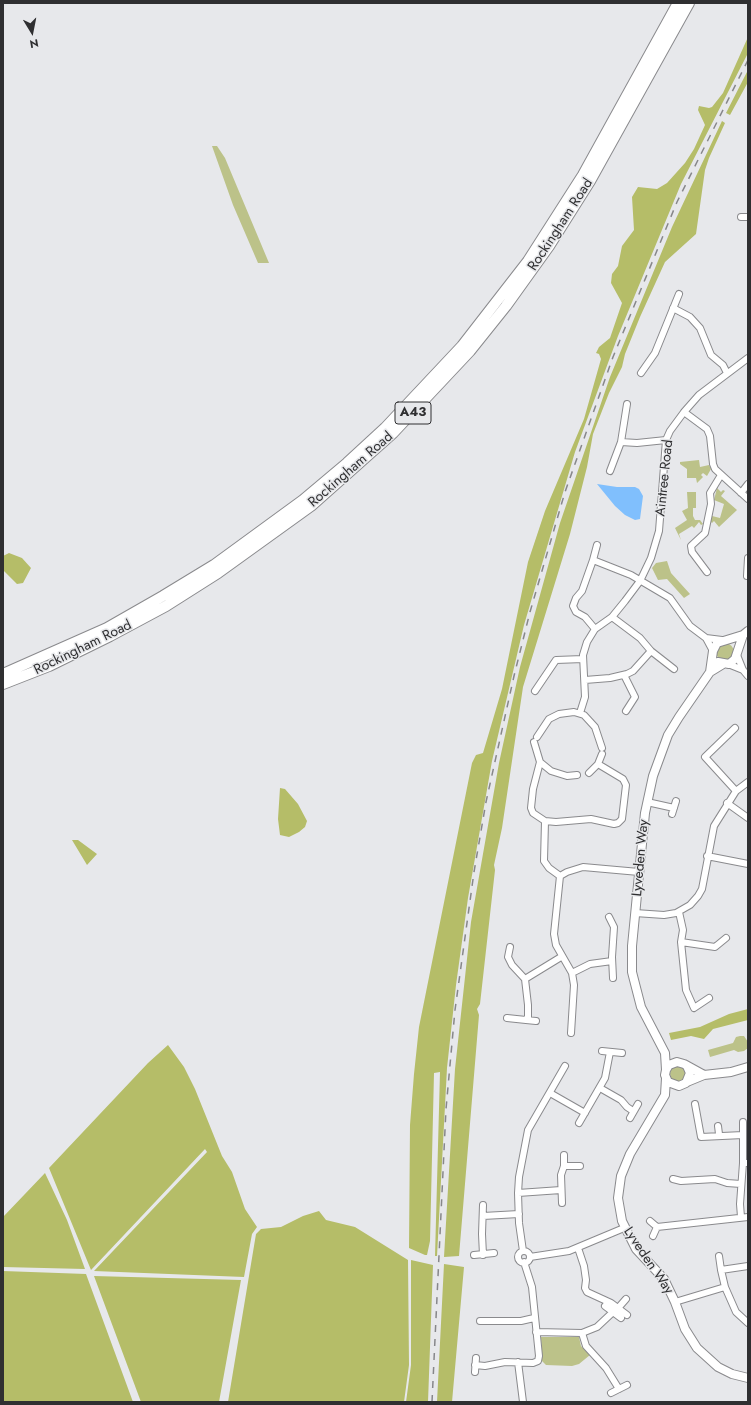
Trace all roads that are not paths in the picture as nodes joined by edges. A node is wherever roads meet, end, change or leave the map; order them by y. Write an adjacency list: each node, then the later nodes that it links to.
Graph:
1 (678, 3): 37 (highway, Rockingham Road / A43)
2 (689, 3): 41 (highway, Rockingham Road / A43)
3 (679, 294): 4 (street)
4 (673, 308): 6 (street); 7 (street)
5 (748, 358): 7 (street, Aintree Road)
6 (641, 373)
7 (727, 373): 9 (street, Aintree Road)
8 (627, 404): 11 (street)
9 (684, 412): 10 (street, Aintree Road); 13 (street)
10 (666, 440): 11 (street); 22 (street, Aintree Road)
11 (621, 442): 12 (street)
12 (610, 472)
13 (721, 475): 15 (street); 20 (street)
14 (748, 484): 15 (street)
15 (741, 493): 16 (street)
16 (748, 499)
17 (597, 545): 19 (street)
18 (748, 558): 21 (street)
19 (593, 560): 22 (street); 25 (street)
20 (707, 572)
21 (748, 576): 23 (street)
22 (640, 581): 24 (street, Aintree Road); 27 (street)
23 (743, 581)
24 (612, 617): 25 (street); 29 (street)
25 (593, 626): 32 (street)
26 (745, 633): 28 (street, Lyveden Way); 31 (street, Lyveden Way)
27 (706, 638): 28 (street); 30 (street)
28 (725, 640): 30 (street, Lyveden Way); 31 (street)
29 (651, 651): 34 (street); 38 (street)
30 (713, 653): 33 (street); 36 (street, Lyveden Way)
31 (737, 653): 33 (street, Lyveden Way); 35 (street)
32 (582, 659): 40 (street); 42 (street)
33 (725, 664): 35 (street); 36 (street, Lyveden Way)
34 (674, 669)
35 (743, 670): 39 (street)
36 (710, 672): 53 (street, Lyveden Way)
37 (3, 674)
38 (624, 675): 40 (street); 43 (street)
39 (748, 676)
40 (585, 680): 44 (street)
41 (3, 684)
42 (535, 691)
43 (626, 710)
44 (580, 713): 46 (street); 47 (street)
45 (735, 728): 51 (street)
46 (540, 762): 49 (street); 56 (street)
47 (598, 764): 48 (street); 56 (street)
48 (589, 773)
49 (577, 775)
50 (748, 782): 51 (street)
51 (736, 791): 54 (street)
52 (676, 801): 53 (street)
53 (646, 802): 59 (street, Lyveden Way)
54 (727, 803): 55 (street); 57 (street)
55 (748, 818)
56 (545, 821): 60 (street)
57 (707, 856): 58 (street); 61 (street)
58 (748, 864)
59 (639, 872): 60 (street); 62 (street, Lyveden Way)
60 (560, 876): 67 (street)
61 (679, 912): 62 (street); 65 (street)
62 (635, 913): 80 (street, Lyveden Way)
63 (609, 917): 68 (street)
64 (726, 938): 65 (street)
65 (681, 942): 72 (street)
66 (510, 947): 71 (street)
67 (561, 957): 69 (street); 71 (street)
68 (612, 962): 69 (street); 70 (street)
69 (572, 973): 76 (street)
70 (613, 978)
71 (525, 979): 74 (street)
72 (709, 998)
73 (507, 1018): 74 (street)
74 (526, 1020): 75 (street)
75 (536, 1021)
76 (571, 1033)
77 (602, 1051): 78 (street)
78 (610, 1052): 79 (street); 89 (street)
79 (622, 1053)
80 (665, 1053): 81 (street, Lyveden Way); 85 (street, Lyveden Way)
81 (679, 1062): 83 (street); 85 (street)
82 (565, 1066): 90 (street)
83 (687, 1066): 86 (street); 87 (street)
84 (748, 1067): 86 (street)
85 (666, 1074): 88 (street); 91 (street, Lyveden Way)
86 (704, 1075): 87 (street)
87 (687, 1082): 88 (street)
88 (678, 1086): 91 (street, Lyveden Way)
89 (600, 1088): 94 (street); 95 (street)
90 (550, 1093): 95 (street); 109 (street)
91 (665, 1095): 116 (street, Lyveden Way)
92 (638, 1104): 94 (street)
93 (695, 1104): 100 (street)
94 (633, 1111): 96 (street)
95 (584, 1113): 98 (street)
96 (630, 1118)
97 (743, 1122): 101 (street)
98 (579, 1123)
99 (718, 1126): 100 (street)
100 (719, 1134): 101 (street)
101 (743, 1135): 103 (street)
102 (564, 1155): 104 (street)
103 (746, 1163): 107 (street)
104 (564, 1166): 105 (street); 108 (street)
105 (580, 1166)
106 (673, 1179): 107 (street)
107 (741, 1184): 114 (street)
108 (561, 1190): 109 (street); 110 (street)
109 (518, 1193): 112 (street)
110 (562, 1203)
111 (484, 1205): 113 (street)
112 (519, 1214): 113 (street); 120 (street)
113 (483, 1216): 122 (street)
114 (745, 1217): 117 (street)
115 (650, 1221): 117 (street)
116 (624, 1228): 119 (street); 131 (street, Lyveden Way)
117 (657, 1228): 118 (street)
118 (653, 1236)
119 (578, 1248): 125 (street); 133 (street)
120 (523, 1251): 125 (street); 126 (street)
121 (494, 1253): 122 (street)
122 (483, 1254): 123 (street)
123 (474, 1256)
124 (719, 1256): 128 (street)
125 (530, 1257): 126 (street)
126 (524, 1262): 135 (street)
127 (748, 1266): 128 (street)
128 (721, 1270): 129 (street)
129 (725, 1287): 131 (street); 137 (street)
130 (626, 1299): 133 (street)
131 (675, 1302): 144 (street, Lyveden Way)
132 (605, 1306): 134 (street)
133 (619, 1308): 134 (street)
134 (613, 1312): 139 (street)
135 (534, 1318): 136 (street); 138 (street)
136 (480, 1321)
137 (748, 1324)
138 (536, 1332): 139 (street); 141 (street)
139 (582, 1333): 146 (street)
140 (476, 1358): 142 (street)
141 (518, 1362): 142 (street); 148 (street)
142 (476, 1365): 143 (street)
143 (475, 1372)
144 (748, 1378)
145 (628, 1385): 146 (street)
146 (619, 1389): 147 (street)
147 (611, 1393)
148 (523, 1402)

